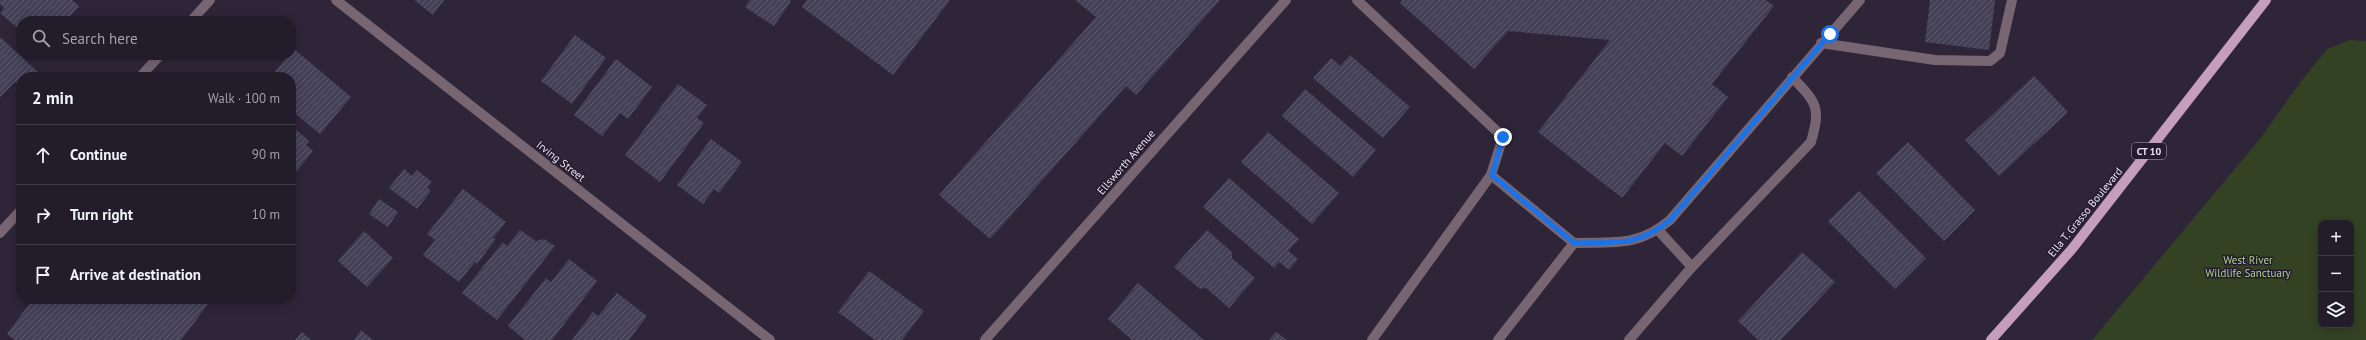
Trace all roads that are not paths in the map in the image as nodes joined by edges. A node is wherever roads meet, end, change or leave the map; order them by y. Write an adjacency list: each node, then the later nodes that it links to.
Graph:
1 (210, 0): 8 (street)
2 (336, 0): 19 (street, Irving Street)
3 (1286, 0): 20 (street, Ellsworth Avenue)
4 (1357, 0): 13 (street)
5 (1860, 0): 9 (street)
6 (2012, 0): 9 (street)
7 (2266, 0): 24 (main road, Ella T. Grasso Boulevard / CT 10)
8 (196, 16)
9 (1821, 43): 12 (street)
10 (155, 60): 11 (street)
11 (145, 72)
12 (1792, 77): 15 (street); 18 (street)
13 (1492, 175): 17 (street); 21 (street)
14 (16, 215): 16 (street)
15 (1658, 230): 17 (street); 18 (street)
16 (0, 233)
17 (1574, 243): 22 (street)
18 (1692, 267): 23 (street)
19 (770, 340)
20 (985, 340)
21 (1372, 340)
22 (1498, 340)
23 (1629, 340)
24 (1991, 340)

